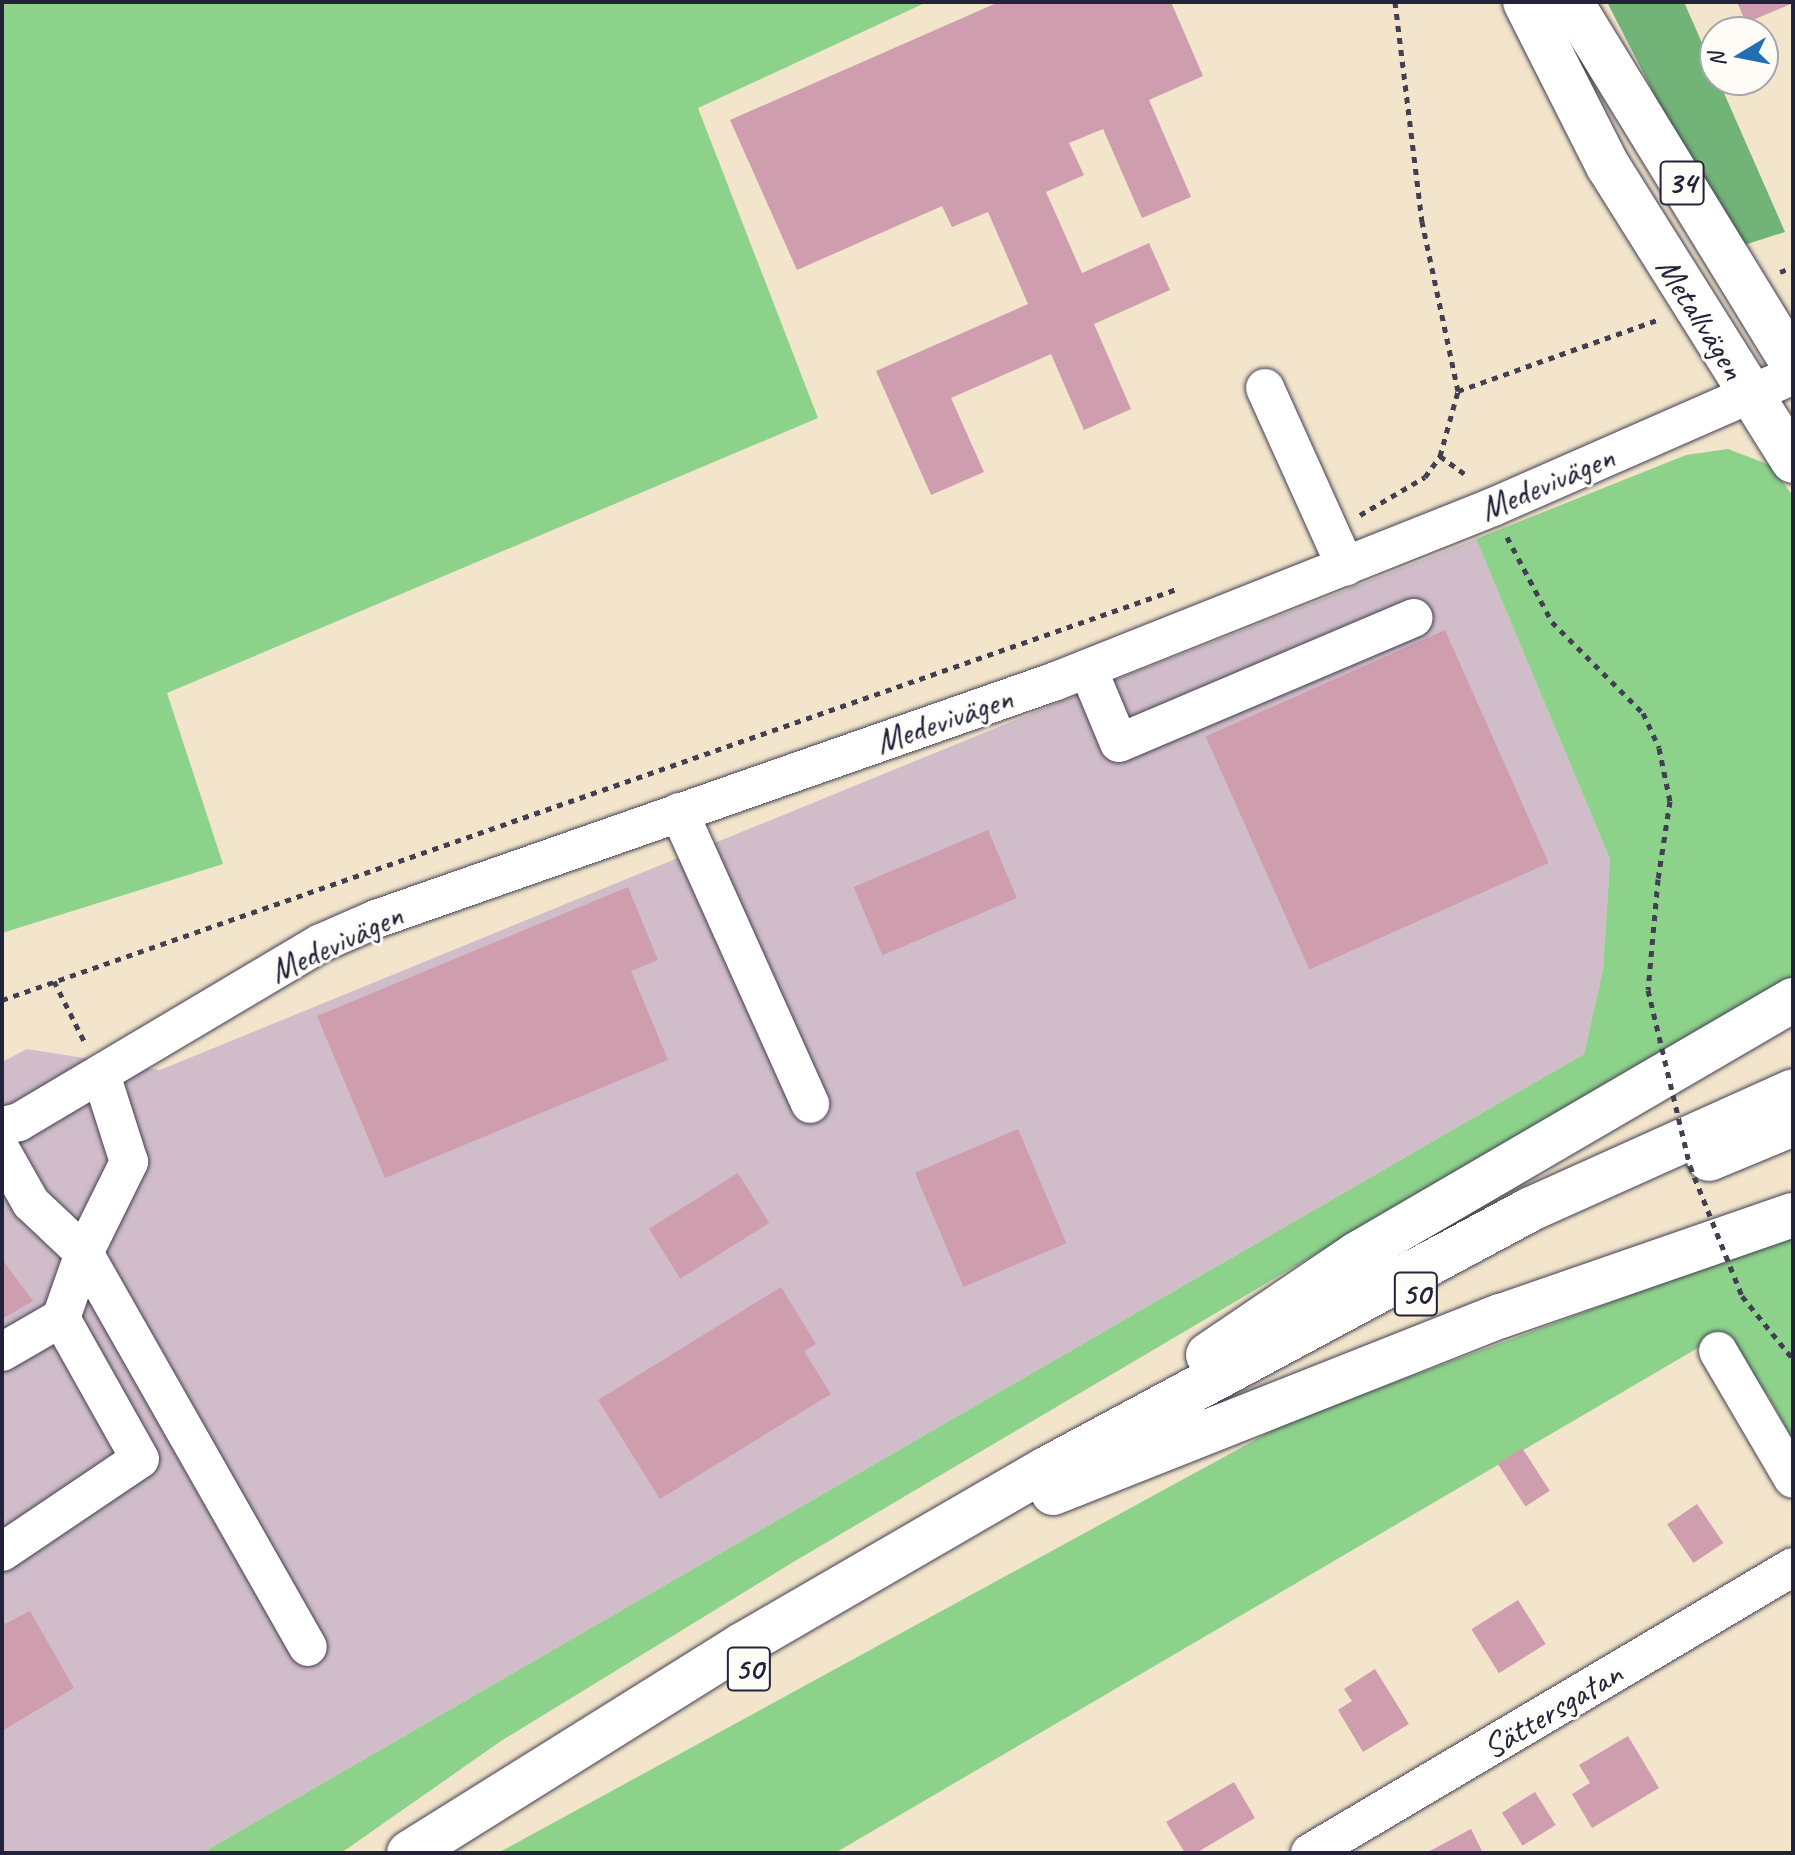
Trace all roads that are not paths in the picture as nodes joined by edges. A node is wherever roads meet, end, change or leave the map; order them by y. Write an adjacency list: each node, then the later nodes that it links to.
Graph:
1 (1525, 2): 6 (main road, Metallvägen / 34)
2 (1571, 2): 3 (main road, Metallvägen / 34)
3 (1793, 364)
4 (1793, 375): 6 (street, Medevivägen)
5 (1265, 388): 8 (street)
6 (1749, 395): 7 (main road, Metallvägen / 34); 8 (street, Medevivägen)
7 (1793, 461)
8 (1346, 567): 10 (street, Medevivägen)
9 (1414, 618): 10 (street)
10 (1088, 669): 11 (street, Medevivägen)
11 (679, 812): 13 (street, Medevivägen); 15 (street)
12 (1793, 1000): 25 (main road)
13 (101, 1074): 17 (street, Medevivägen); 20 (street)
14 (1793, 1091): 25 (main road, 50)
15 (810, 1104)
16 (1793, 1124): 25 (main road, 50)
17 (2, 1126)
18 (2, 1152): 20 (street)
19 (1793, 1215): 25 (main road)
20 (84, 1253): 21 (street); 28 (street)
21 (61, 1318): 23 (street); 26 (street)
22 (1718, 1351): 24 (street)
23 (2, 1352)
24 (1793, 1479)
25 (1050, 1481): 29 (main road, 50); 30 (main road, 50)
26 (2, 1552)
27 (1793, 1567): 31 (street, Sättersgatan)
28 (308, 1647)
29 (409, 1853)
30 (451, 1853)
31 (1310, 1853)

